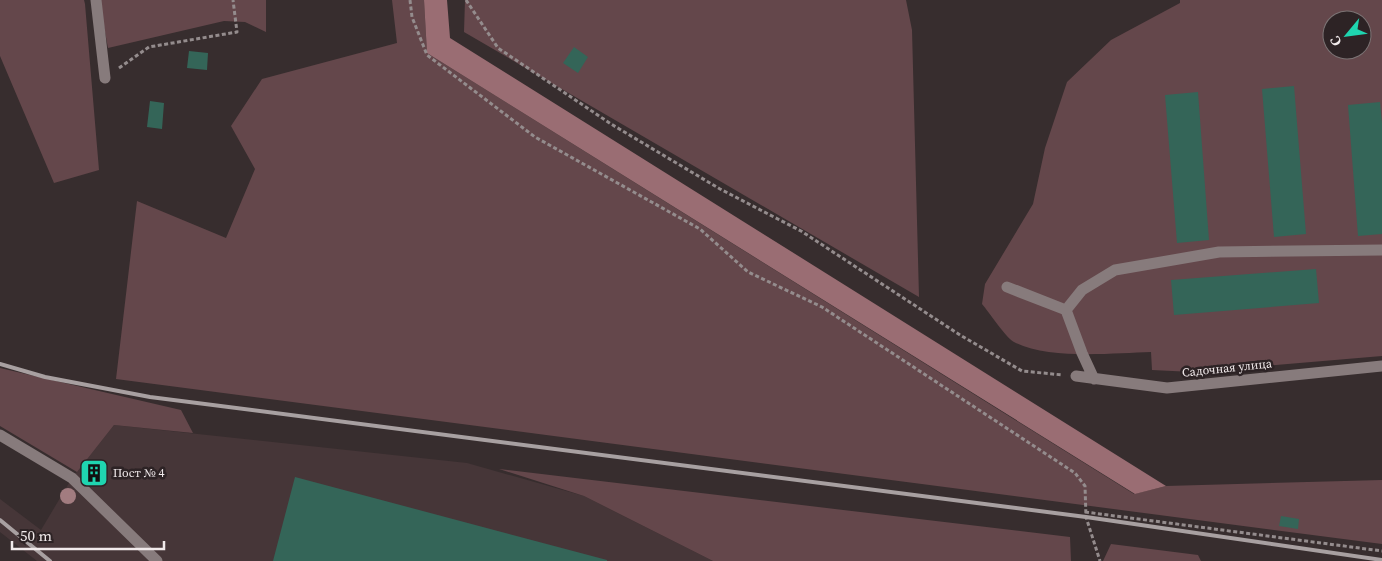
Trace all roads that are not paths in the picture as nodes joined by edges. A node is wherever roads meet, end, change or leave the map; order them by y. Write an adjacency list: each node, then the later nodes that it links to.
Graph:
1 (96, 0): 2 (lane)
2 (105, 78)
3 (1382, 250): 5 (lane)
4 (1007, 287): 5 (lane)
5 (1066, 310): 8 (lane)
6 (1382, 366): 8 (lane, Садочная улица)
7 (1076, 376): 8 (lane, Садочная улица)
8 (1094, 379)
9 (0, 435): 10 (lane)
10 (157, 561)

